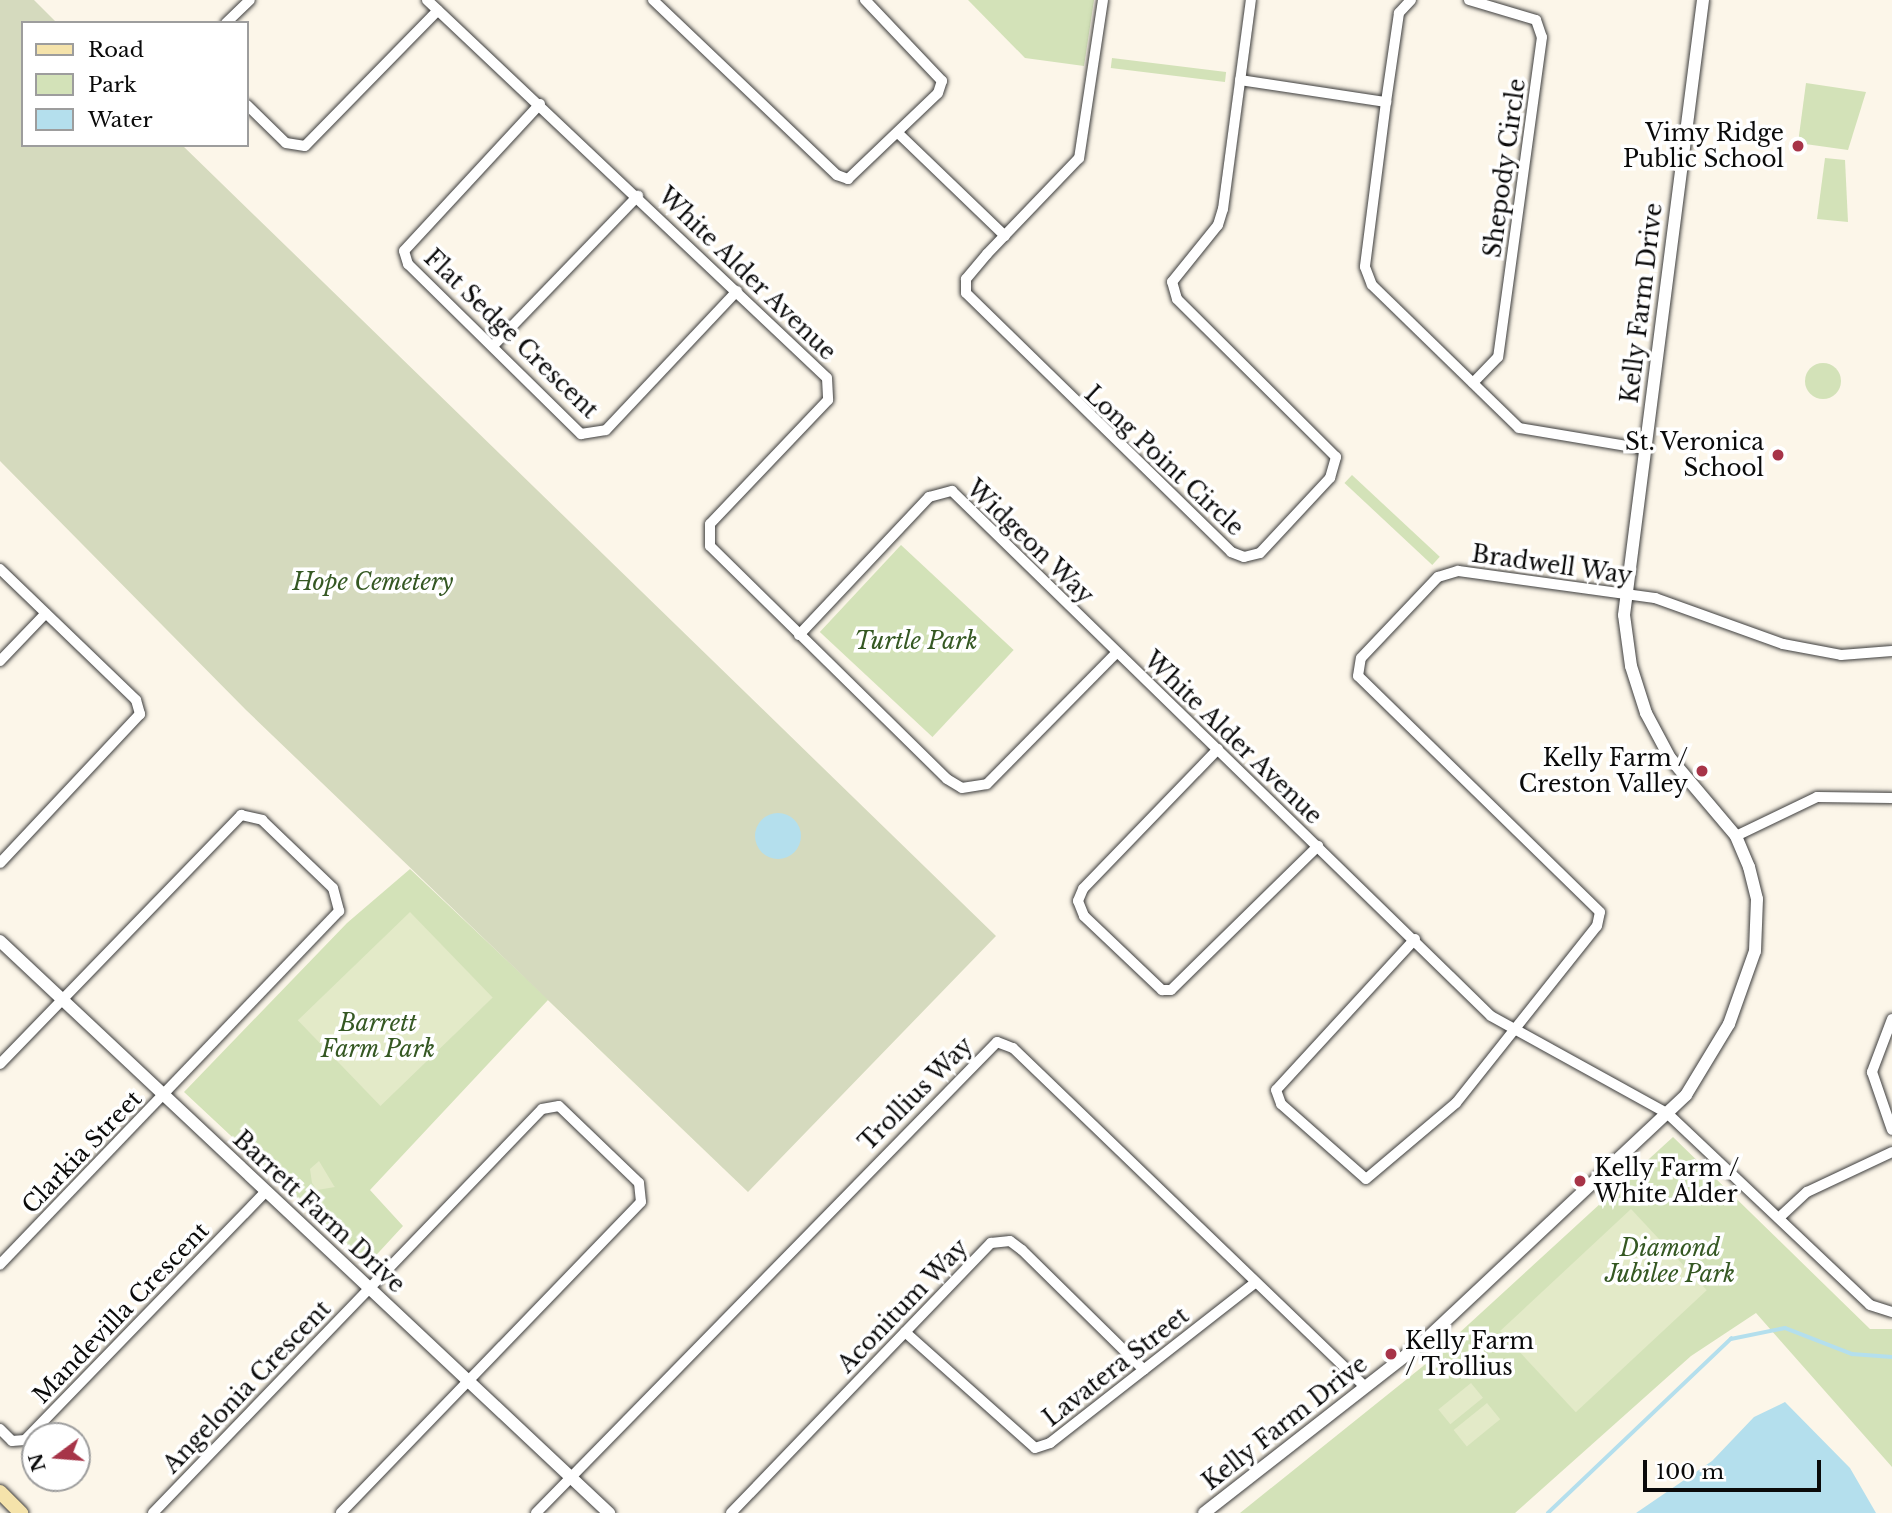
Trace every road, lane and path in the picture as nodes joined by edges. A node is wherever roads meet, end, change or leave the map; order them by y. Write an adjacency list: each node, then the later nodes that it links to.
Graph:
1 (250, 0): 11 (street)
2 (427, 0): 10 (street, White Alder Avenue)
3 (653, 0): 16 (street)
4 (865, 0): 16 (street)
5 (1103, 0): 18 (street, Long Point Circle)
6 (1251, 0): 12 (street, Long Point Circle)
7 (1411, 0): 13 (street)
8 (1469, 0): 21 (street, Shepody Circle)
9 (1703, 0): 22 (street, Kelly Farm Drive)
10 (438, 10): 14 (street, White Alder Avenue); 15 (street)
11 (228, 21)
12 (1240, 80): 13 (street); 18 (street, Long Point Circle)
13 (1386, 102): 21 (street)
14 (540, 104): 17 (street, White Alder Avenue); 20 (street, Flat Sedge Crescent)
15 (248, 107)
16 (899, 134): 18 (street)
17 (638, 196): 19 (street, White Alder Avenue); 20 (street)
18 (1004, 236)
19 (737, 291): 20 (street, Flat Sedge Crescent); 26 (street, White Alder Avenue)
20 (493, 346)
21 (1473, 383): 22 (street)
22 (1644, 449): 24 (street, Kelly Farm Drive)
23 (0, 569): 25 (street)
24 (1624, 594): 27 (street, Bradwell Way); 32 (street, Kelly Farm Drive); 39 (street, Bradwell Way)
25 (46, 613): 29 (street); 34 (street)
26 (799, 635): 28 (street, White Alder Avenue); 28 (street, Widgeon Way)
27 (1892, 651)
28 (1116, 653): 30 (street, White Alder Avenue)
29 (0, 661)
30 (1218, 749): 33 (street, White Alder Avenue); 33 (street)
31 (1892, 798): 32 (street)
32 (1736, 836): 42 (street, Kelly Farm Drive)
33 (1318, 846): 35 (street, White Alder Avenue)
34 (0, 863)
35 (1415, 939): 39 (street, White Alder Avenue); 39 (street)
36 (0, 941): 37 (street, Barrett Farm Drive)
37 (62, 1000): 40 (street); 41 (street, Barrett Farm Drive); 41 (street, Clarkia Street)
38 (1892, 1019): 43 (street)
39 (1513, 1031): 42 (street, White Alder Avenue)
40 (0, 1064)
41 (164, 1095): 45 (street, Barrett Farm Drive); 47 (street, Clarkia Street)
42 (1667, 1113): 46 (street, White Alder Avenue); 54 (street, Kelly Farm Drive)
43 (1892, 1130)
44 (1892, 1152): 46 (street)
45 (266, 1191): 49 (street, Barrett Farm Drive); 55 (street, Mandevilla Crescent)
46 (1782, 1216): 50 (street, White Alder Avenue)
47 (0, 1265)
48 (1256, 1282): 52 (street, Lavatera Street); 54 (street, Trollius Way); 56 (street, Trollius Way)
49 (368, 1287): 53 (street, Barrett Farm Drive); 53 (street, Angelonia Crescent); 59 (street, Angelonia Crescent)
50 (1892, 1311)
51 (905, 1332): 52 (street, Lavatera Street); 52 (street, Aconitum Way); 63 (street, Aconitum Way)
52 (1144, 1370)
53 (469, 1381): 56 (street, Barrett Farm Drive); 60 (street)
54 (1365, 1387): 64 (street, Kelly Farm Drive)
55 (0, 1429)
56 (571, 1477): 61 (street); 62 (street, Barrett Farm Drive)
57 (0, 1492): 58 (main road)
58 (22, 1513)
59 (153, 1513)
60 (341, 1513)
61 (536, 1513)
62 (609, 1513)
63 (731, 1513)
64 (1204, 1513)

